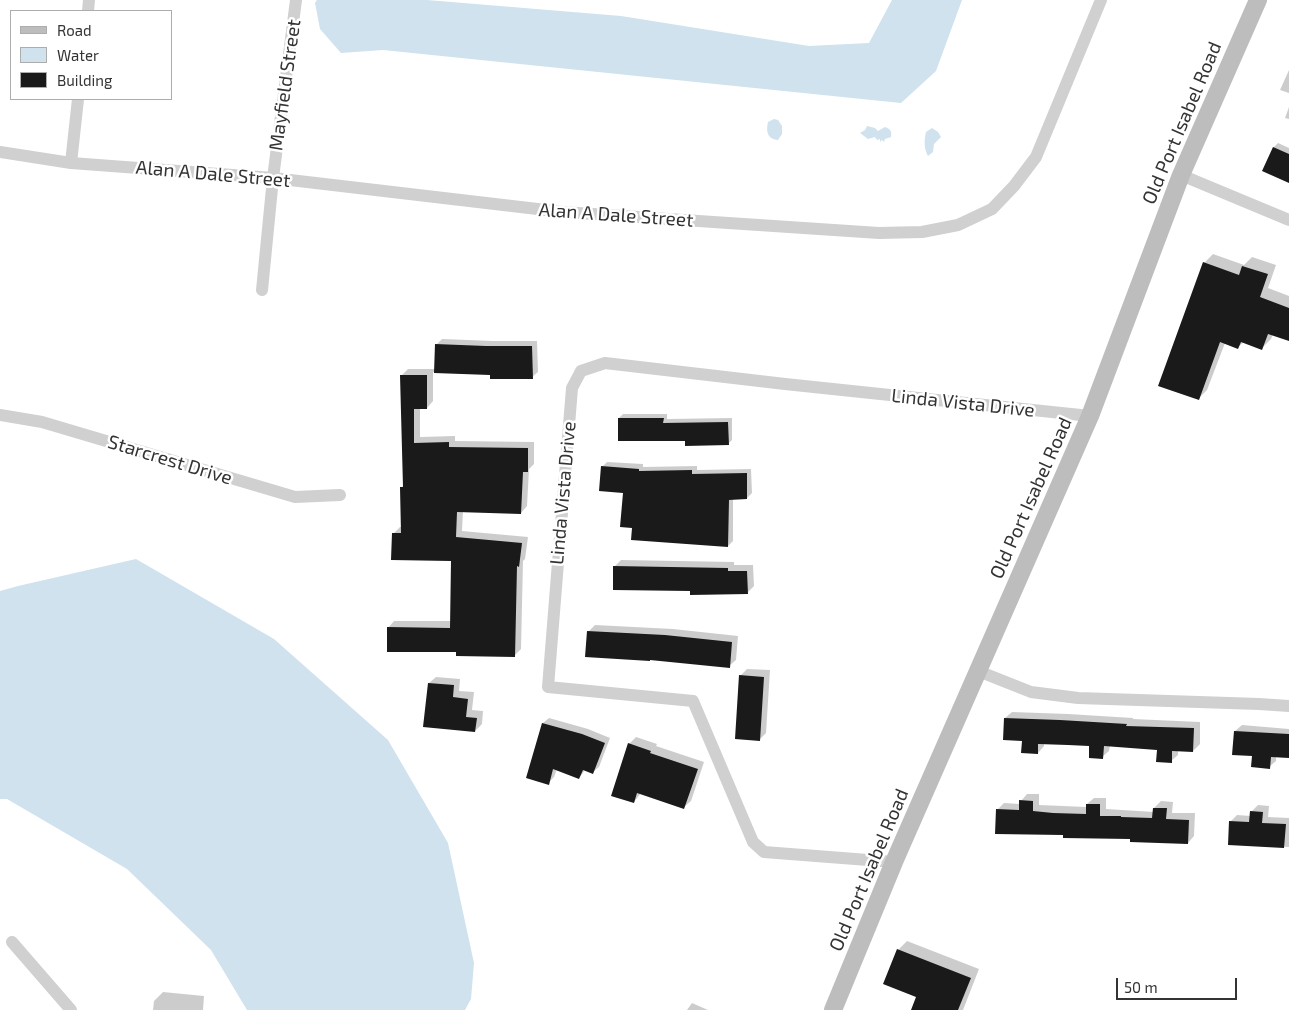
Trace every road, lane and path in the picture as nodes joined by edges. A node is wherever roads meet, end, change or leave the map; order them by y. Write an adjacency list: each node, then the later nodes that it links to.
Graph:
1 (296, 0): 8 (street, Mayfield Street)
2 (1101, 0): 8 (street, Alan A Dale Street)
3 (1258, 0): 7 (street, Old Port Isabel Road)
4 (78, 100): 6 (street)
5 (0, 152): 6 (street, Alan A Dale Street)
6 (71, 163): 8 (street, Alan A Dale Street)
7 (1181, 176): 9 (street); 12 (street, Old Port Isabel Road)
8 (273, 178): 10 (street, Mayfield Street)
9 (1289, 220)
10 (262, 290)
11 (0, 415): 13 (street, Starcrest Drive)
12 (1090, 416): 14 (street, Old Port Isabel Road); 16 (street, Linda Vista Drive)
13 (340, 495)
14 (978, 671): 15 (street); 16 (street, Old Port Isabel Road)
15 (1289, 706)
16 (894, 862): 19 (street, Old Port Isabel Road)
17 (12, 942): 18 (street)
18 (71, 1010)
19 (833, 1010)

